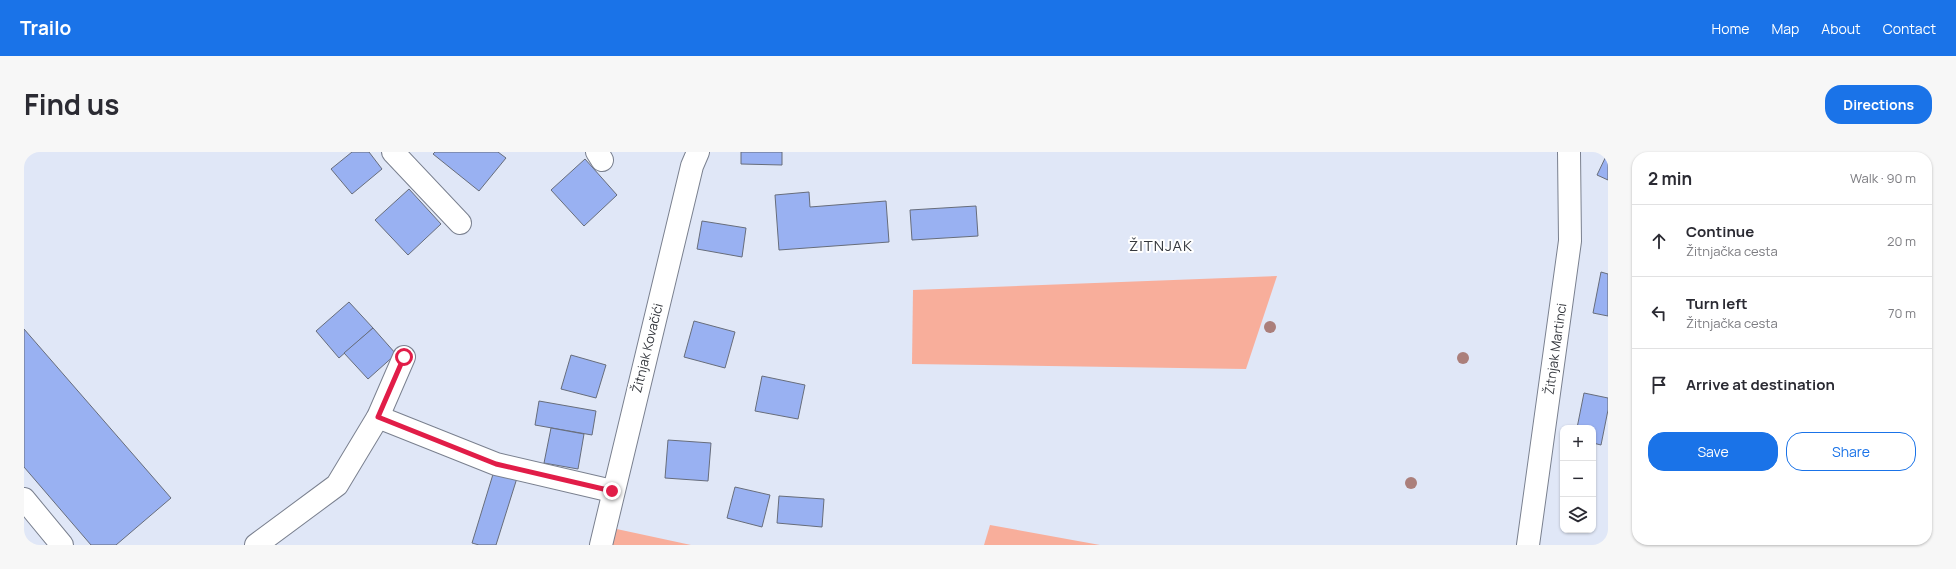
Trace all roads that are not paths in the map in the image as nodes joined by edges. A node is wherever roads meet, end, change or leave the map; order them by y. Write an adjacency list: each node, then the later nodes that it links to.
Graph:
1 (393, 152): 4 (street)
2 (698, 152): 7 (street, Žitnjak Kovačići)
3 (1569, 152): 12 (street, Žitnjak Martinci)
4 (460, 223)
5 (404, 357): 6 (street)
6 (378, 417): 7 (street); 10 (street)
7 (612, 491): 11 (street, Žitnjak Kovačići)
8 (24, 499): 9 (street)
9 (62, 545)
10 (256, 545)
11 (601, 545)
12 (1528, 545)

